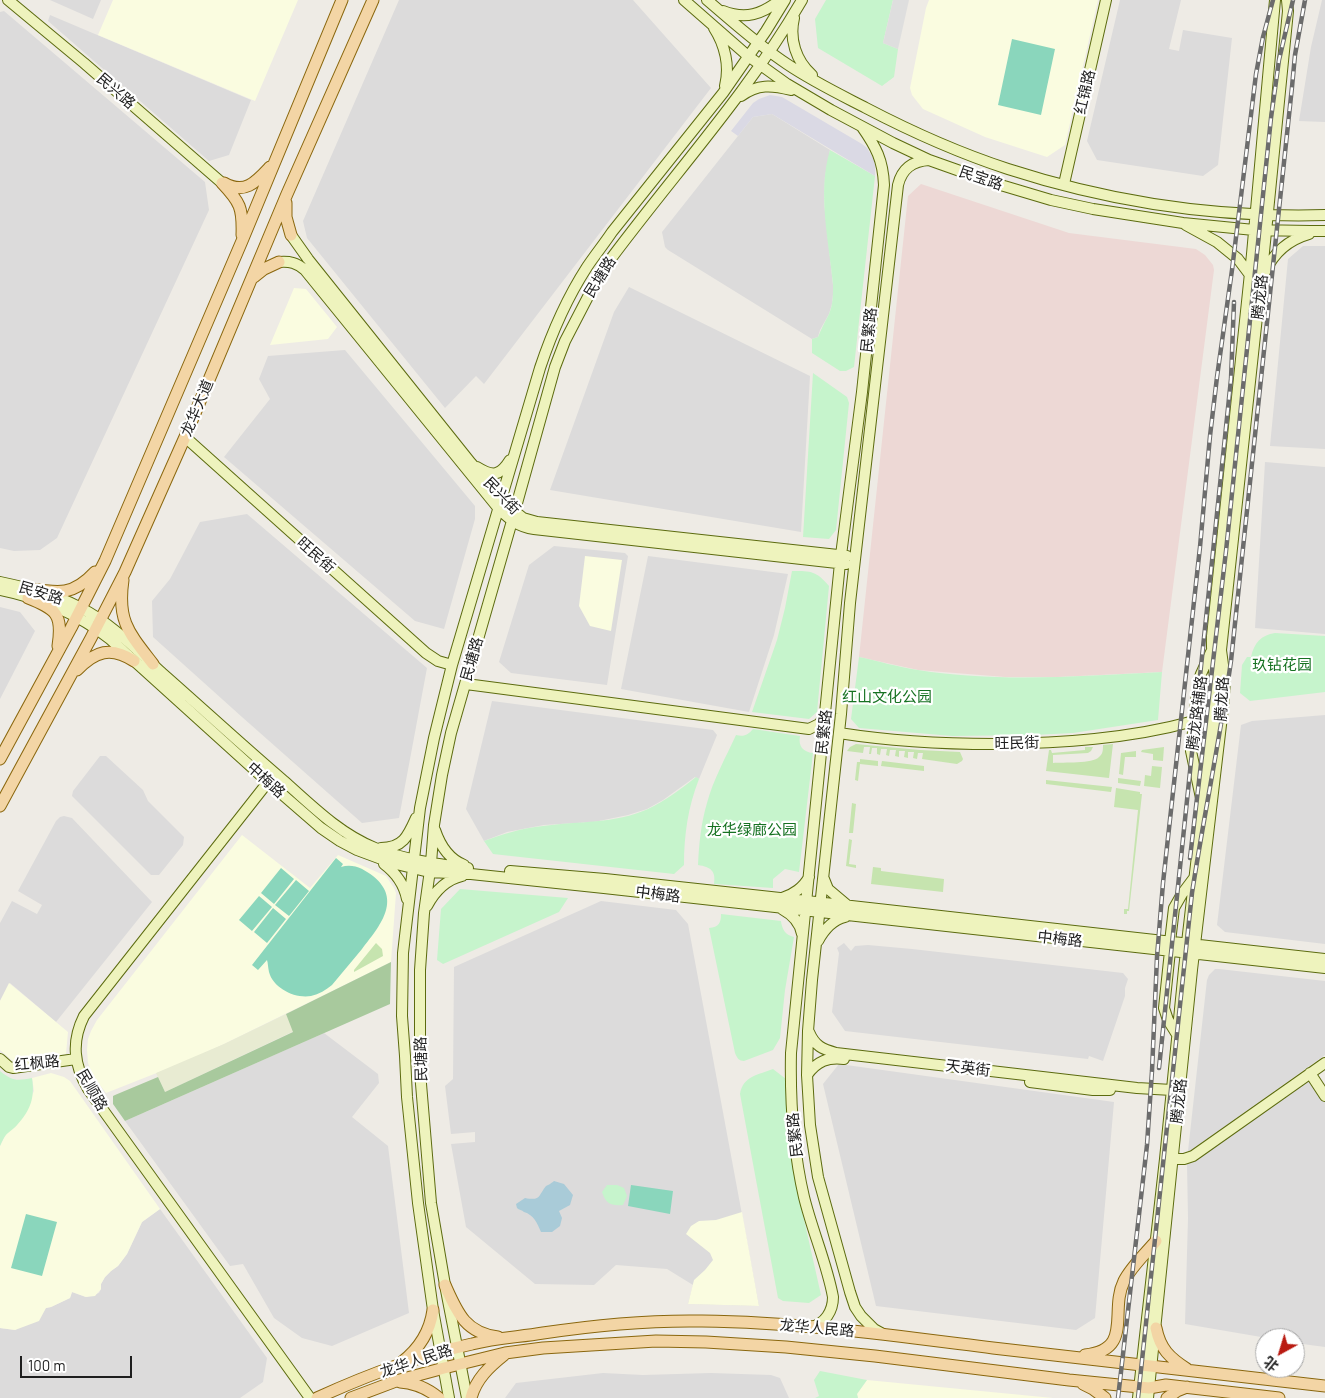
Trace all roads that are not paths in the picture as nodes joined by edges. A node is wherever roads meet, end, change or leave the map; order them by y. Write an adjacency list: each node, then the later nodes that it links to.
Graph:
1 (8, 0): 25 (main road, 民兴路)
2 (342, 0): 24 (main road, 龙华大道)
3 (373, 0): 27 (main road, 龙华大道)
4 (684, 0): 13 (main road, 民宝路)
5 (707, 0): 12 (main road, 民宝路)
6 (780, 0): 12 (main road)
7 (785, 0): 14 (main road, 民塘路)
8 (1106, 0): 26 (main road, 红锦路)
9 (1275, 0): 28 (main road, 腾龙路)
10 (1287, 0): 29 (main road, 腾龙路)
11 (799, 5): 15 (main road, 民塘路); 18 (main road)
12 (717, 8): 14 (main road, 民宝路)
13 (709, 21): 16 (main road, 民宝路); 19 (main road)
14 (758, 43): 15 (main road, 民宝路); 16 (main road, 民塘路)
15 (770, 52): 17 (main road, 民塘路); 18 (main road, 民宝路)
16 (748, 56): 17 (main road, 民宝路); 19 (main road, 民塘路)
17 (760, 65): 20 (main road, 民宝路); 21 (main road, 民塘路)
18 (826, 87): 26 (main road, 民宝路)
19 (723, 93): 42 (main road, 民塘路)
20 (802, 93): 21 (main road); 22 (main road, 民宝路)
21 (734, 101): 45 (main road, 民塘路)
22 (862, 127): 23 (main road, 民宝路); 46 (main road, 民繁路)
23 (929, 160): 31 (main road, 民宝路); 48 (main road, 民繁路)
24 (274, 163): 25 (main road); 36 (main road, 龙华大道)
25 (222, 182): 36 (main road)
26 (1064, 184): 28 (main road, 民宝路)
27 (287, 194): 35 (main road); 39 (main road, 龙华大道)
28 (1256, 214): 29 (main road, 民宝路); 32 (main road, 腾龙路)
29 (1268, 215): 30 (main road, 民宝路); 33 (main road, 腾龙路)
30 (1325, 215)
31 (1183, 223): 32 (main road, 民宝路); 38 (main road)
32 (1254, 230): 33 (main road, 民宝路); 38 (main road, 腾龙路)
33 (1266, 230): 34 (main road, 民宝路); 40 (main road, 腾龙路)
34 (1322, 231): 40 (main road)
35 (291, 235): 43 (main road, 民兴街)
36 (242, 241): 47 (main road, 龙华大道)
37 (280, 262): 39 (main road); 44 (main road, 民兴街)
38 (1250, 275): 55 (main road, 腾龙路)
39 (250, 282): 41 (main road, 龙华大道)
40 (1261, 285): 90 (main road, 腾龙路)
41 (184, 437): 49 (main road, 龙华大道); 59 (main road, 旺民街)
42 (515, 453): 43 (main road); 44 (main road, 民塘路)
43 (471, 462): 44 (main road, 民兴街)
44 (500, 504): 45 (main road, 民兴街); 59 (main road, 民塘路)
45 (514, 517): 46 (main road, 民兴街); 61 (main road, 民塘路)
46 (841, 560): 48 (main road, 民兴街); 62 (main road, 民繁路)
47 (105, 561): 52 (main road); 53 (main road, 龙华大道)
48 (855, 561): 65 (main road, 民繁路)
49 (125, 572): 54 (main road, 龙华大道); 58 (main road)
50 (0, 582): 52 (main road, 民安路)
51 (0, 590): 52 (main road, 民安路)
52 (27, 593): 53 (main road, 民安路); 56 (main road)
53 (78, 612): 54 (main road, 中梅路); 56 (main road, 龙华大道)
54 (98, 624): 57 (main road, 中梅路); 58 (main road, 中梅路); 60 (main road, 龙华大道)
55 (1211, 651): 63 (main road, 腾龙路辅路); 70 (main road, 腾龙路)
56 (55, 658): 67 (main road, 龙华大道)
57 (134, 661): 60 (main road); 68 (main road, 中梅路)
58 (152, 664): 73 (main road, 中梅路)
59 (452, 665): 71 (main road, 民塘路)
60 (69, 679): 69 (main road, 龙华大道)
61 (466, 684): 64 (main road); 72 (main road, 民塘路)
62 (826, 715): 64 (main road); 66 (main road, 民繁路)
63 (1194, 721): 65 (main road, 旺民街); 70 (main road, 腾龙路辅路)
64 (808, 729): 66 (main road)
65 (839, 733): 79 (main road, 民繁路)
66 (822, 748): 78 (main road, 民繁路)
67 (0, 760)
68 (268, 782): 74 (main road, 中梅路); 96 (main road, 民顺路)
69 (0, 806)
70 (1203, 806): 80 (main road, 腾龙路)
71 (420, 808): 73 (main road); 75 (main road, 民塘路)
72 (434, 825): 76 (main road, 民塘路); 77 (main road)
73 (374, 848): 75 (main road, 中梅路)
74 (378, 858): 75 (main road, 中梅路); 82 (main road)
75 (413, 864): 76 (main road, 中梅路); 82 (main road, 民塘路)
76 (430, 867): 77 (main road, 中梅路); 86 (main road, 民塘路)
77 (472, 871): 81 (main road, 中梅路); 86 (main road)
78 (810, 876): 81 (main road); 83 (main road, 民繁路)
79 (823, 876): 84 (main road, 民繁路); 85 (main road)
80 (1194, 878): 89 (main road); 90 (main road, 腾龙路)
81 (780, 903): 83 (main road, 中梅路); 87 (main road)
82 (408, 906): 106 (main road, 民塘路)
83 (806, 906): 84 (main road, 中梅路); 87 (main road, 民繁路)
84 (819, 908): 85 (main road, 中梅路); 88 (main road, 民繁路)
85 (849, 911): 88 (main road); 89 (main road, 中梅路)
86 (424, 914): 105 (main road, 民塘路)
87 (803, 937): 107 (main road, 民繁路)
88 (815, 947): 93 (main road, 民繁路)
89 (1170, 947): 90 (main road, 中梅路); 94 (main road)
90 (1190, 949): 91 (main road, 中梅路); 92 (main road, 中梅路); 94 (main road, 腾龙路)
91 (1325, 959)
92 (1325, 968)
93 (808, 1031): 99 (main road, 民繁路); 100 (main road, 天英街)
94 (1181, 1033): 101 (main road, 腾龙路); 103 (main road, 腾龙路)
95 (0, 1059): 96 (main road, 红枫路)
96 (76, 1059): 125 (main road, 民顺路)
97 (1325, 1063): 98 (main road)
98 (1310, 1073): 102 (main road); 103 (main road)
99 (807, 1075): 100 (main road, 天英街); 109 (main road, 民繁路)
100 (1136, 1088): 101 (main road, 天英街)
101 (1172, 1090): 104 (main road, 腾龙路)
102 (1325, 1096)
103 (1173, 1159): 108 (main road, 腾龙路)
104 (1156, 1241): 114 (main road); 117 (main road, 腾龙路)
105 (445, 1285): 110 (main road); 111 (main road, 民塘路)
106 (433, 1310): 112 (main road, 民塘路); 116 (main road)
107 (810, 1327): 109 (main road, 龙华人民路); 110 (main road, 龙华人民路)
108 (1156, 1328): 117 (main road, 腾龙路); 119 (main road)
109 (884, 1334): 114 (main road, 龙华人民路)
110 (507, 1337): 111 (main road, 龙华人民路)
111 (456, 1348): 112 (main road, 龙华人民路); 115 (main road, 民塘路)
112 (441, 1352): 116 (main road, 龙华人民路); 118 (main road, 民塘路)
113 (505, 1353): 115 (main road, 龙华人民路); 120 (main road, 龙华人民路); 131 (main road)
114 (1067, 1356): 117 (main road, 龙华人民路)
115 (459, 1364): 118 (main road, 龙华人民路); 130 (main road, 民塘路)
116 (397, 1366): 126 (main road, 龙华人民路)
117 (1147, 1366): 119 (main road, 龙华人民路); 124 (main road, 腾龙路)
118 (444, 1368): 121 (main road, 龙华人民路); 129 (main road, 民塘路)
119 (1191, 1370): 122 (main road, 龙华人民路)
120 (1069, 1380): 124 (main road, 龙华人民路); 132 (main road)
121 (396, 1381): 127 (main road, 龙华人民路); 128 (main road)
122 (1325, 1386)
123 (1186, 1387): 124 (main road, 龙华人民路); 133 (main road); 134 (main road, 龙华人民路)
124 (1144, 1393)
125 (310, 1398)
126 (317, 1398)
127 (352, 1398)
128 (439, 1398)
129 (449, 1398)
130 (467, 1398)
131 (471, 1398)
132 (1104, 1398)
133 (1167, 1398)
134 (1279, 1398)

